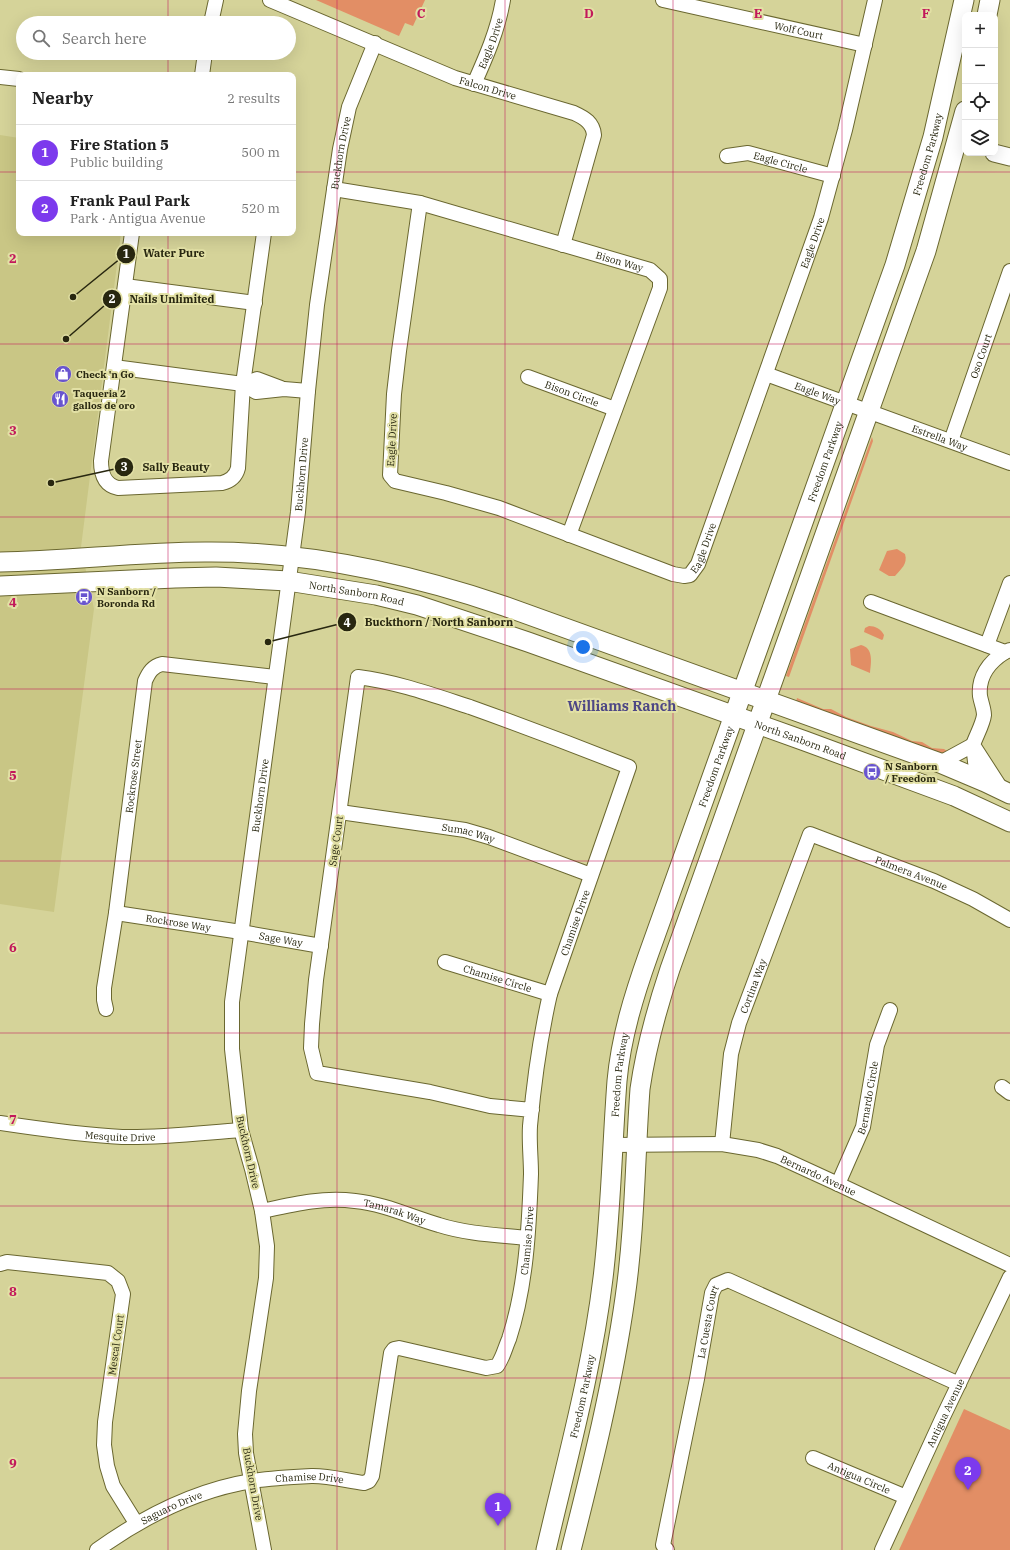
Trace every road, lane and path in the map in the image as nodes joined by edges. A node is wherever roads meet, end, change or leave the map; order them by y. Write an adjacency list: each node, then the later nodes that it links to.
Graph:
1 (216, 0): 9 (street)
2 (270, 0): 10 (street, Falcon Drive)
3 (503, 0): 16 (street, Eagle Drive)
4 (663, 0): 11 (street, Wolf Court)
5 (874, 0): 11 (street, Eagle Drive)
6 (964, 0): 18 (main road, Freedom Parkway)
7 (990, 0): 8 (main road)
8 (988, 12)
9 (213, 16)
10 (375, 44): 16 (street, Falcon Drive); 24 (street, Buckhorn Drive)
11 (865, 45): 23 (street, Eagle Drive)
12 (204, 60): 13 (street)
13 (202, 72)
14 (0, 76): 15 (street)
15 (16, 79)
16 (474, 84): 28 (street, Falcon Drive)
17 (964, 120): 19 (main road)
18 (933, 137): 19 (street); 37 (main road, Freedom Parkway)
19 (961, 144): 39 (main road)
20 (998, 154): 22 (street)
21 (727, 156): 23 (street, Eagle Circle)
22 (1010, 157)
23 (833, 176): 33 (street, Eagle Drive)
24 (334, 189): 25 (street, Bison Way); 36 (street, Buckhorn Drive)
25 (420, 203): 28 (street, Bison Way); 42 (street, Eagle Drive)
26 (132, 236): 30 (street)
27 (264, 236): 31 (street)
28 (563, 245): 38 (street, Bison Way)
29 (1010, 271): 40 (street, Oso Court)
30 (125, 286): 31 (street); 32 (street)
31 (255, 304): 35 (street)
32 (114, 367): 35 (street); 35 (street)
33 (766, 374): 37 (street, Eagle Way); 42 (street, Eagle Drive)
34 (528, 377): 38 (street, Bison Circle)
35 (243, 384): 36 (street)
36 (308, 391): 43 (street, Buckhorn Drive)
37 (845, 403): 39 (street, Eagle Way); 52 (main road, Freedom Parkway)
38 (615, 409): 42 (street, Bison Way)
39 (869, 413): 40 (street, Estrella Way); 53 (main road)
40 (951, 441): 41 (street, Estrella Way)
41 (1010, 463)
42 (569, 535)
43 (291, 557): 44 (main road); 45 (street, Buckhorn Drive); 52 (main road)
44 (0, 562)
45 (288, 581): 47 (main road, North Sanborn Road); 51 (street, Buckhorn Drive); 54 (main road, North Sanborn Road)
46 (1010, 583): 49 (street)
47 (0, 586)
48 (871, 602): 49 (street)
49 (987, 645): 50 (street)
50 (1007, 651): 56 (street)
51 (276, 677): 65 (street, Rockrose Street); 67 (street, Buckhorn Drive)
52 (742, 693): 53 (main road); 54 (main road, Freedom Parkway)
53 (766, 701): 55 (main road); 57 (main road)
54 (734, 716): 55 (main road, North Sanborn Road); 77 (main road, Freedom Parkway)
55 (757, 724): 62 (main road, North Sanborn Road); 78 (main road)
56 (973, 745): 57 (street); 59 (street); 60 (street)
57 (940, 763): 59 (main road)
58 (629, 767): 61 (street, Sage Court); 64 (street, Chamise Drive)
59 (977, 778): 60 (main road)
60 (1006, 792)
61 (340, 812): 64 (street, Sumac Way); 68 (street, Sage Court)
62 (1010, 822)
63 (810, 834): 66 (street, Palmera Avenue); 76 (street, Cortina Way)
64 (591, 875): 70 (street, Chamise Drive)
65 (116, 913): 67 (street, Rockrose Way); 71 (street, Rockrose Street)
66 (1010, 920)
67 (241, 932): 68 (street, Sage Way); 75 (street, Buckhorn Drive)
68 (321, 946): 73 (street, Sage Court)
69 (445, 962): 70 (street, Chamise Circle)
70 (550, 994): 73 (street, Chamise Drive)
71 (106, 1009)
72 (890, 1010): 79 (street, Bernardo Circle)
73 (532, 1110): 81 (street, Chamise Drive)
74 (0, 1123): 75 (street, Mesquite Drive)
75 (241, 1130): 80 (street, Buckhorn Drive)
76 (722, 1144): 78 (street, Bernardo Avenue); 79 (street, Bernardo Avenue)
77 (612, 1145): 78 (street, Bernardo Avenue); 92 (main road, Freedom Parkway)
78 (636, 1146): 93 (main road)
79 (838, 1184): 83 (street, Bernardo Avenue)
80 (262, 1210): 81 (street, Tamarak Way); 87 (street, Buckhorn Drive)
81 (527, 1238): 87 (street, Chamise Drive)
82 (0, 1264): 89 (street, Mescal Court)
83 (1010, 1265)
84 (1010, 1276): 85 (street, Antigua Avenue)
85 (959, 1384): 88 (street, Antigua Avenue); 94 (street, La Cuesta Court)
86 (813, 1458): 88 (street, Antigua Circle)
87 (253, 1481): 89 (street, Saguaro Drive); 91 (street, Buckhorn Drive)
88 (906, 1497): 95 (street, Antigua Avenue)
89 (136, 1523): 90 (street, Saguaro Drive)
90 (97, 1550)
91 (264, 1550)
92 (546, 1550)
93 (571, 1550)
94 (667, 1550)
95 (882, 1550)

